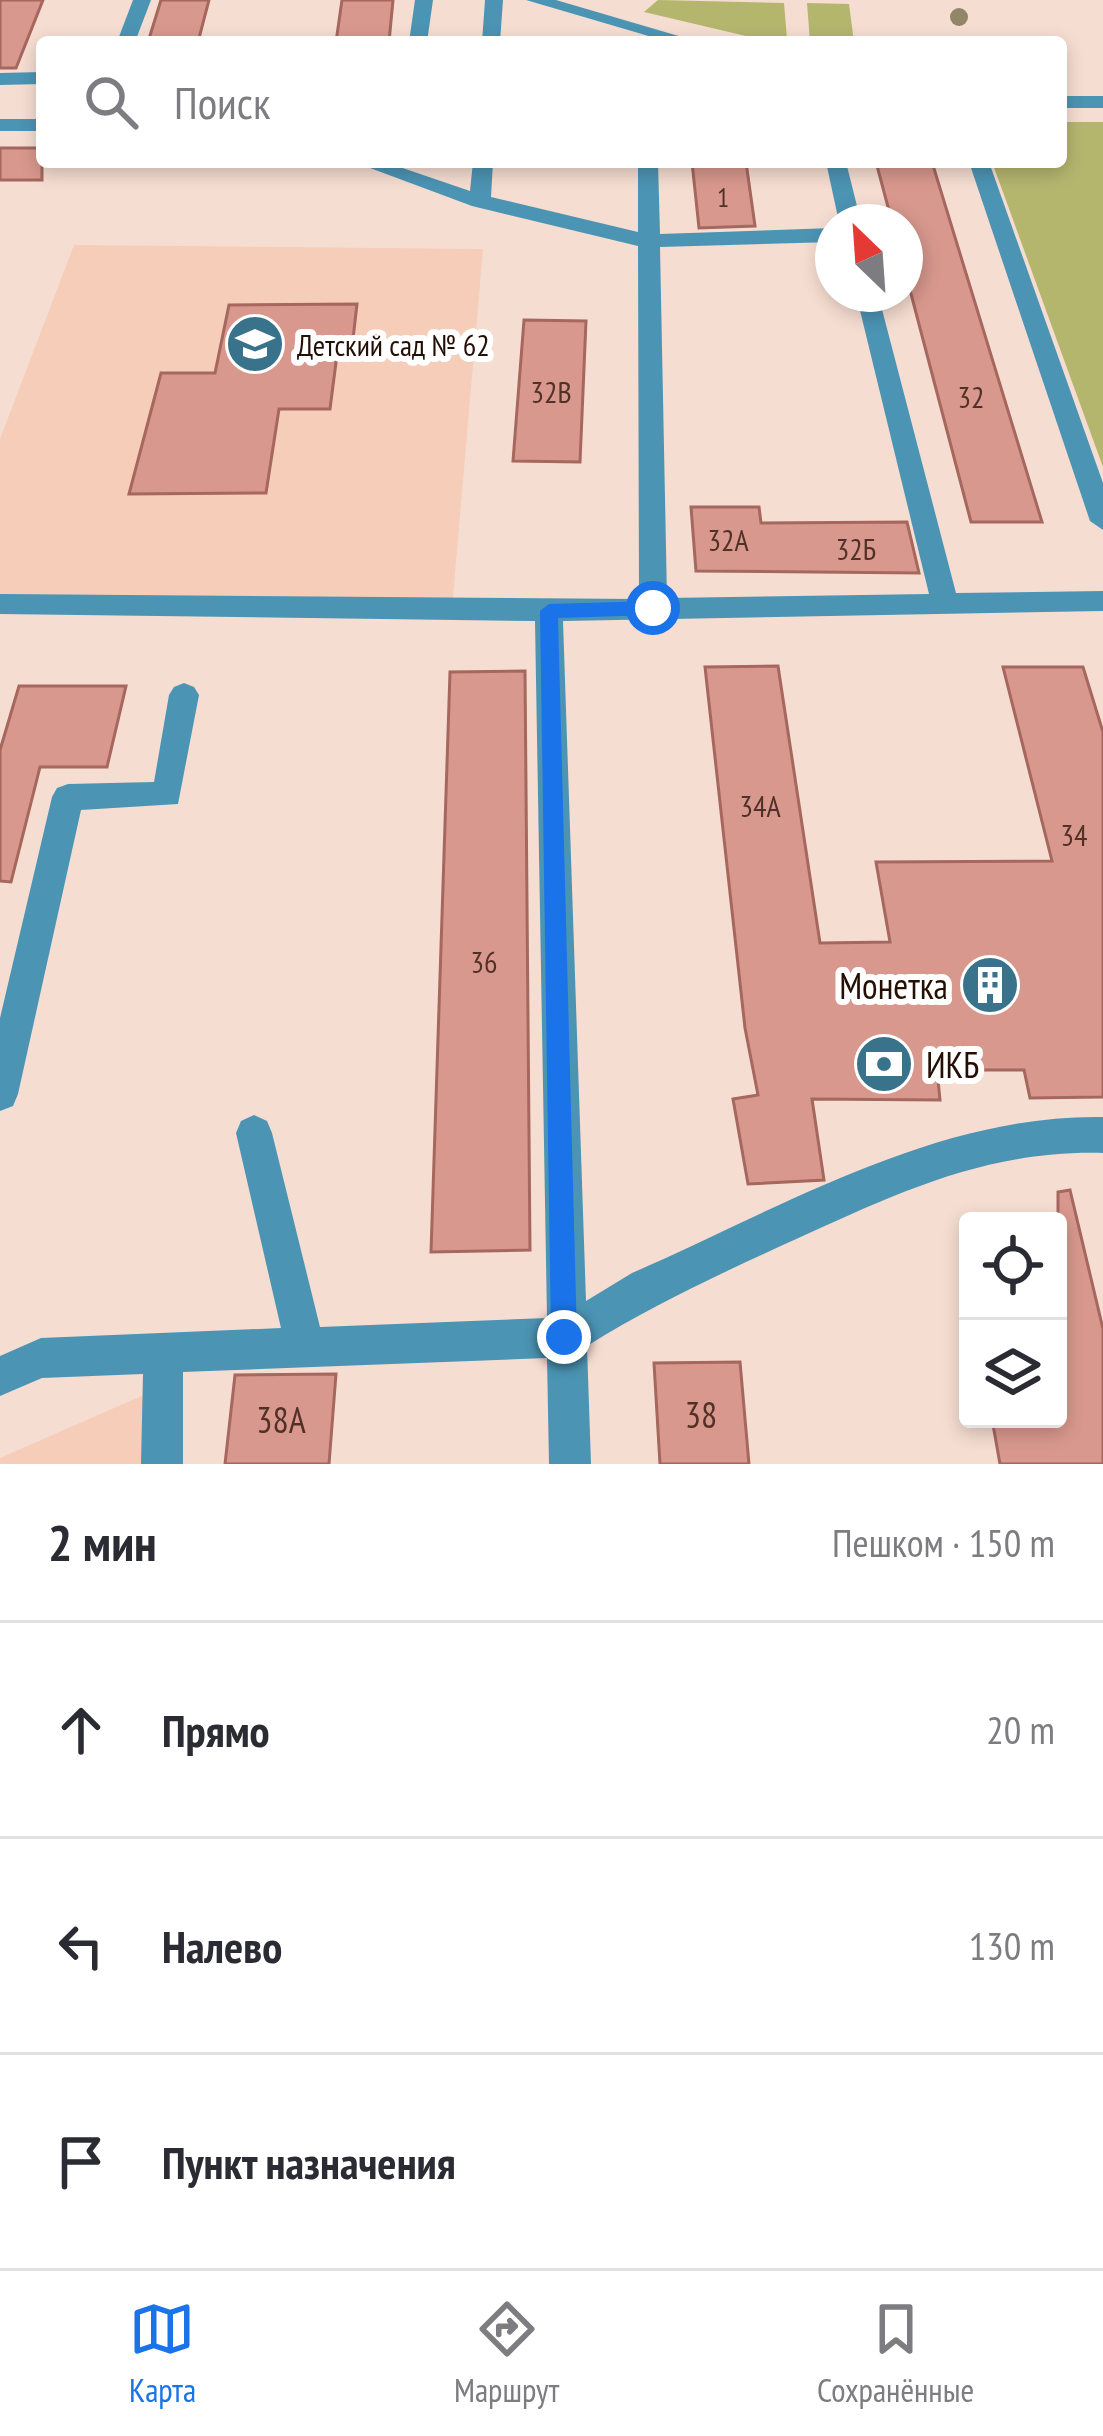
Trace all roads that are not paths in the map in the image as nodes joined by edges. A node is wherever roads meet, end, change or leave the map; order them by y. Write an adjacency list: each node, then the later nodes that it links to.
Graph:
1 (142, 0): 6 (street)
2 (424, 0): 7 (street)
3 (494, 0): 8 (street)
4 (535, 0): 5 (street)
5 (584, 6): 9 (street)
6 (129, 36)
7 (419, 36)
8 (491, 36)
9 (650, 36)
10 (36, 78): 11 (street)
11 (0, 79)
12 (1103, 102): 13 (street)
13 (1067, 103)
14 (0, 125): 15 (street)
15 (36, 125)
16 (398, 168): 21 (street)
17 (483, 168): 21 (street)
18 (648, 168): 24 (street)
19 (837, 168): 22 (street)
20 (981, 168): 26 (street)
21 (480, 202): 24 (street)
22 (846, 204)
23 (815, 236): 24 (street)
24 (646, 241): 30 (street)
25 (872, 312): 28 (street)
26 (1103, 521)
27 (1103, 601): 28 (street)
28 (945, 603): 30 (street)
29 (0, 604): 31 (street)
30 (653, 608): 31 (street)
31 (549, 611): 36 (street)
32 (184, 695): 33 (street)
33 (0, 1094)
34 (254, 1133): 37 (street)
35 (1103, 1135): 36 (street)
36 (564, 1337): 37 (street); 41 (street)
37 (304, 1347): 38 (street)
38 (163, 1353): 39 (street); 40 (street)
39 (3, 1370)
40 (162, 1464)
41 (570, 1464)

